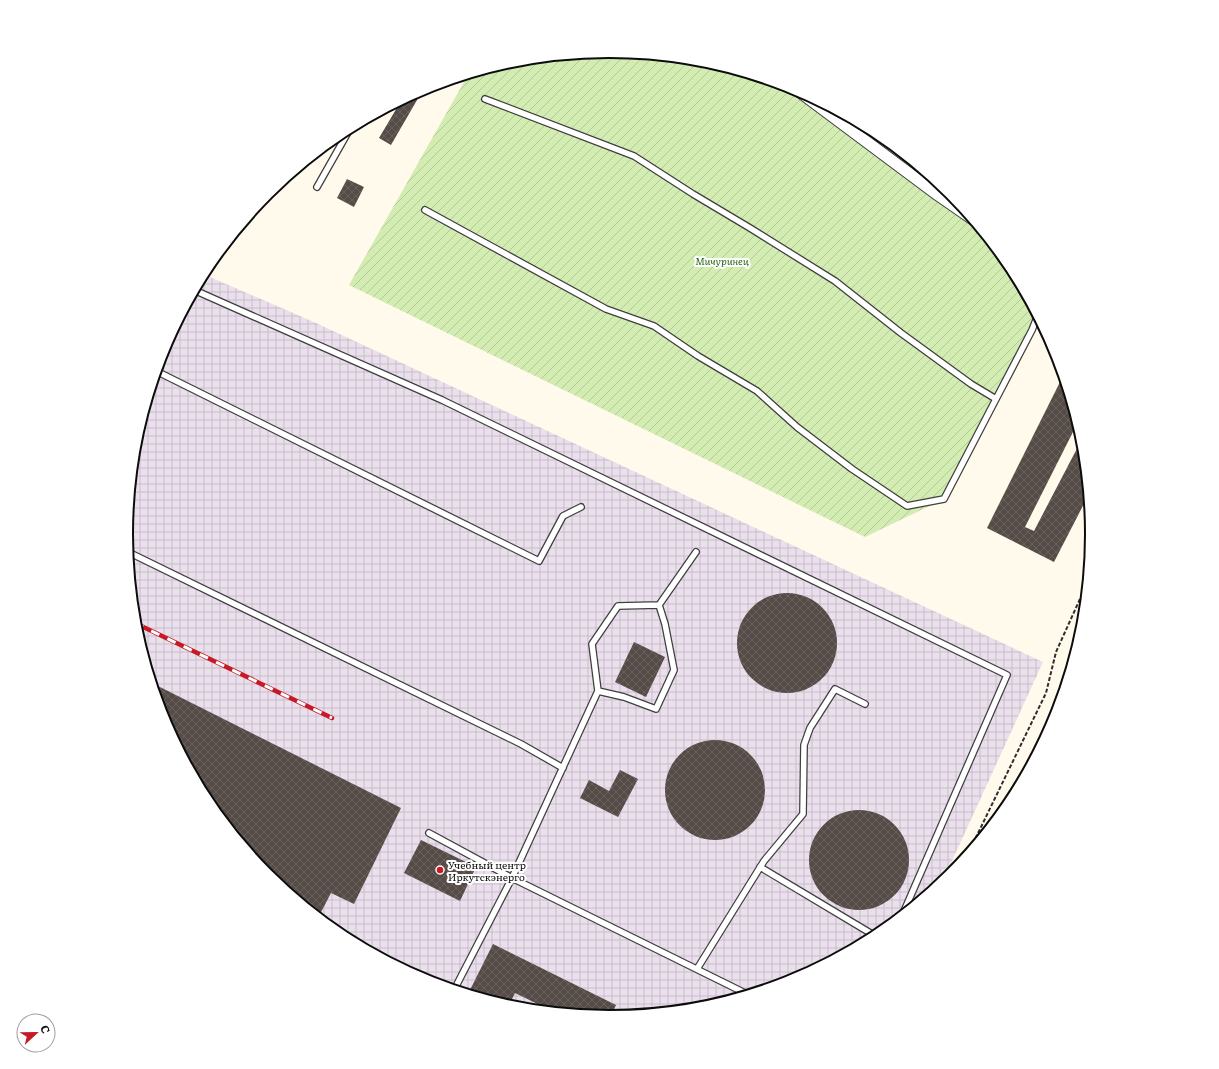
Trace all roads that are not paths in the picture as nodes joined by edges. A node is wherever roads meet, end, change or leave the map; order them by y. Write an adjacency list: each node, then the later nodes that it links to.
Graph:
1 (485, 99): 10 (lane)
2 (820, 107): 5 (street)
3 (345, 138): 4 (lane)
4 (317, 187)
5 (954, 206)
6 (425, 210): 10 (lane)
7 (199, 292): 21 (lane)
8 (1036, 321): 10 (lane)
9 (161, 373): 11 (lane)
10 (996, 400)
11 (581, 507)
12 (696, 552): 14 (lane)
13 (134, 555): 17 (lane)
14 (659, 605): 15 (lane); 15 (lane)
15 (598, 691): 17 (lane)
16 (865, 704): 19 (lane)
17 (563, 768): 20 (lane)
18 (429, 833): 20 (lane)
19 (760, 867): 22 (lane); 23 (lane)
20 (512, 878): 23 (lane); 24 (lane)
21 (905, 909)
22 (871, 933)
23 (697, 970): 25 (lane)
24 (456, 986)
25 (743, 992)

